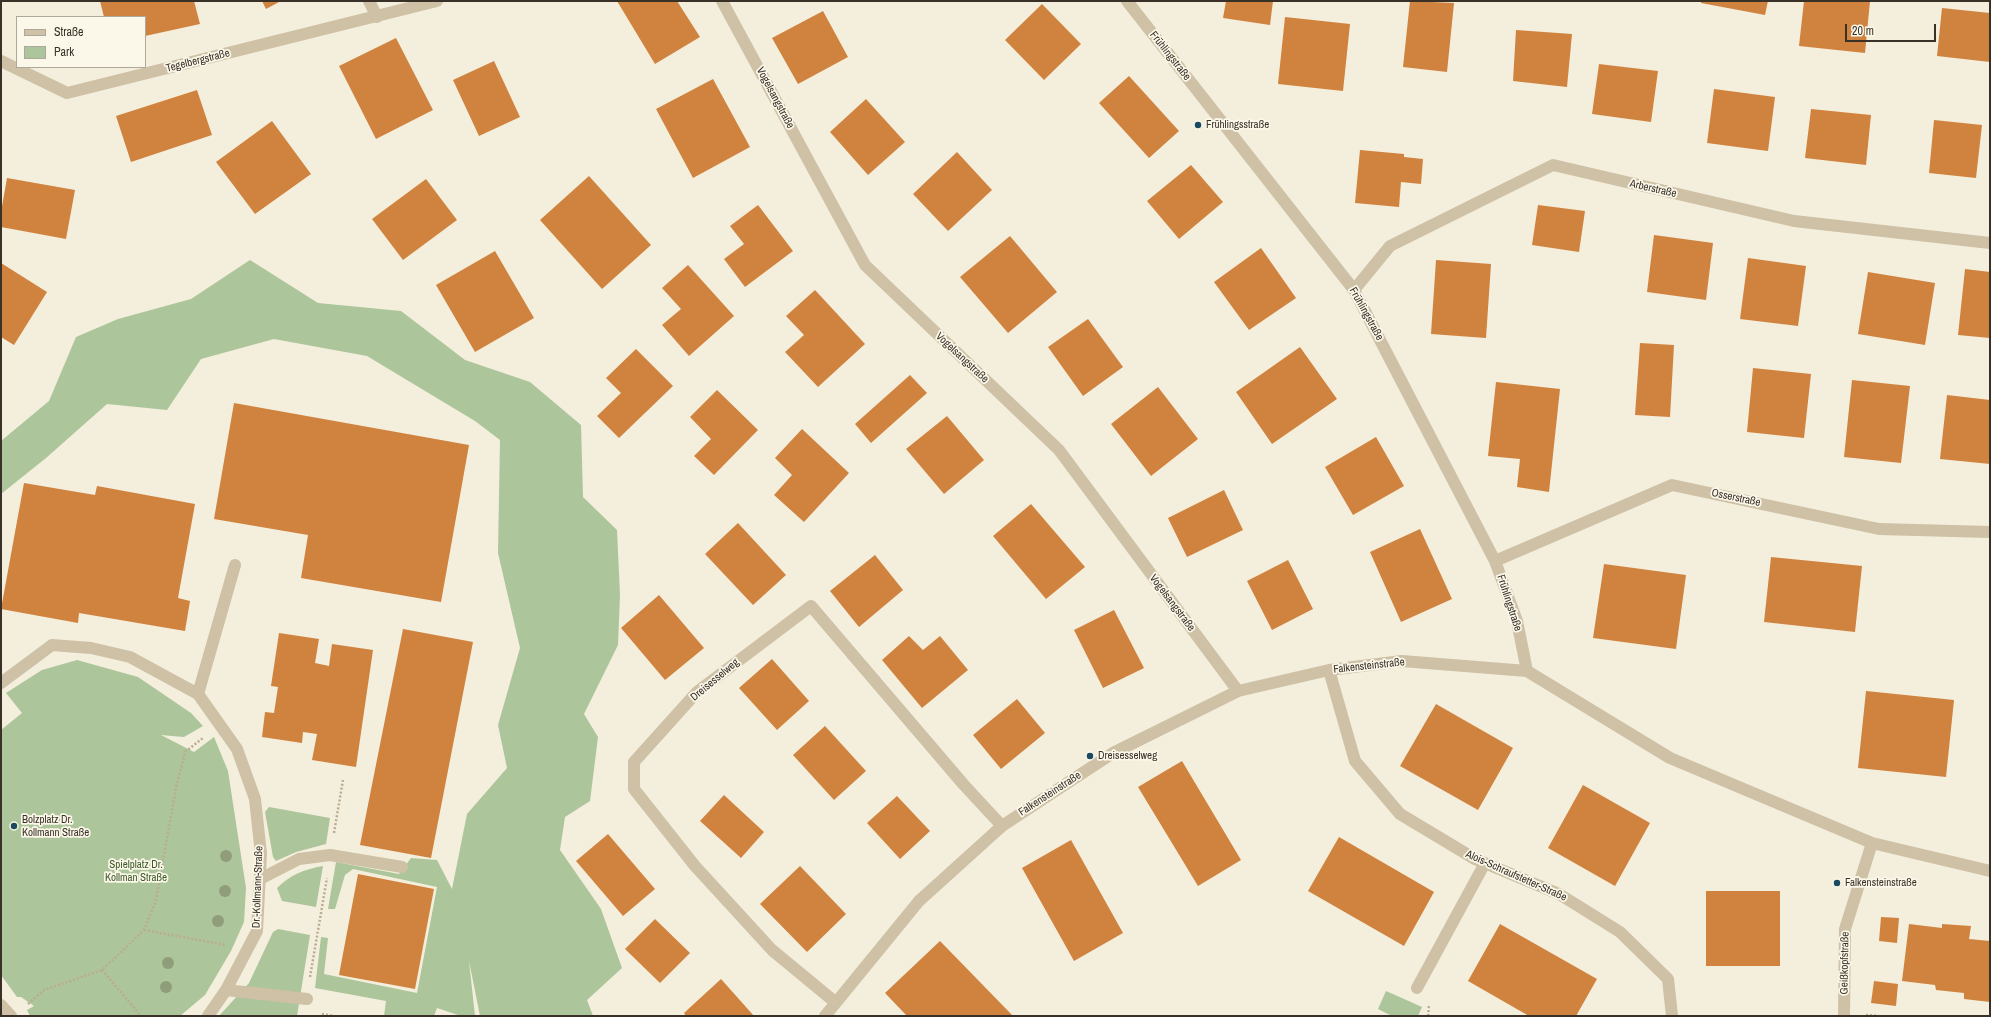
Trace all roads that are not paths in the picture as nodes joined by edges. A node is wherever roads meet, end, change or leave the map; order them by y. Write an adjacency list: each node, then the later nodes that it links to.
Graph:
1 (369, 1): 5 (street)
2 (437, 1): 5 (street, Tegelbergstraße)
3 (722, 1): 15 (street, Vogelsangstraße)
4 (1127, 1): 8 (street, Frühlingstraße)
5 (377, 17): 6 (street, Tegelbergstraße)
6 (1, 61)
7 (1990, 243): 8 (street, Arberstraße)
8 (1354, 290): 10 (street, Frühlingstraße)
9 (1990, 532): 10 (street, Osserstraße)
10 (1496, 561): 13 (street, Frühlingstraße)
11 (235, 565): 16 (street)
12 (1329, 670): 13 (street, Falkensteinstraße); 15 (street, Falkensteinstraße); 19 (street, Alois-Schraufstetter-Straße)
13 (1527, 671): 18 (street, Falkensteinstraße)
14 (1, 683): 16 (street, Dr.-Kollmann-Straße)
15 (1238, 691): 17 (street, Falkensteinstraße)
16 (198, 694): 22 (street, Dr.-Kollmann-Straße)
17 (1002, 826): 26 (street, Falkensteinstraße); 26 (street, Dreisesselweg)
18 (1872, 843): 21 (street, Falkensteinstraße); 32 (street, Geißkopfstraße)
19 (1485, 863): 23 (street); 31 (street, Alois-Schraufstetter-Straße)
20 (402, 867): 22 (street)
21 (1990, 871)
22 (260, 879): 24 (street, Dr.-Kollmann-Straße)
23 (1417, 988)
24 (226, 990): 25 (street); 29 (street, Dr.-Kollmann-Straße)
25 (306, 999)
26 (835, 1002): 30 (street, Falkensteinstraße)
27 (1, 1004): 28 (street)
28 (10, 1016)
29 (208, 1016)
30 (825, 1016)
31 (1672, 1016)
32 (1844, 1016)

